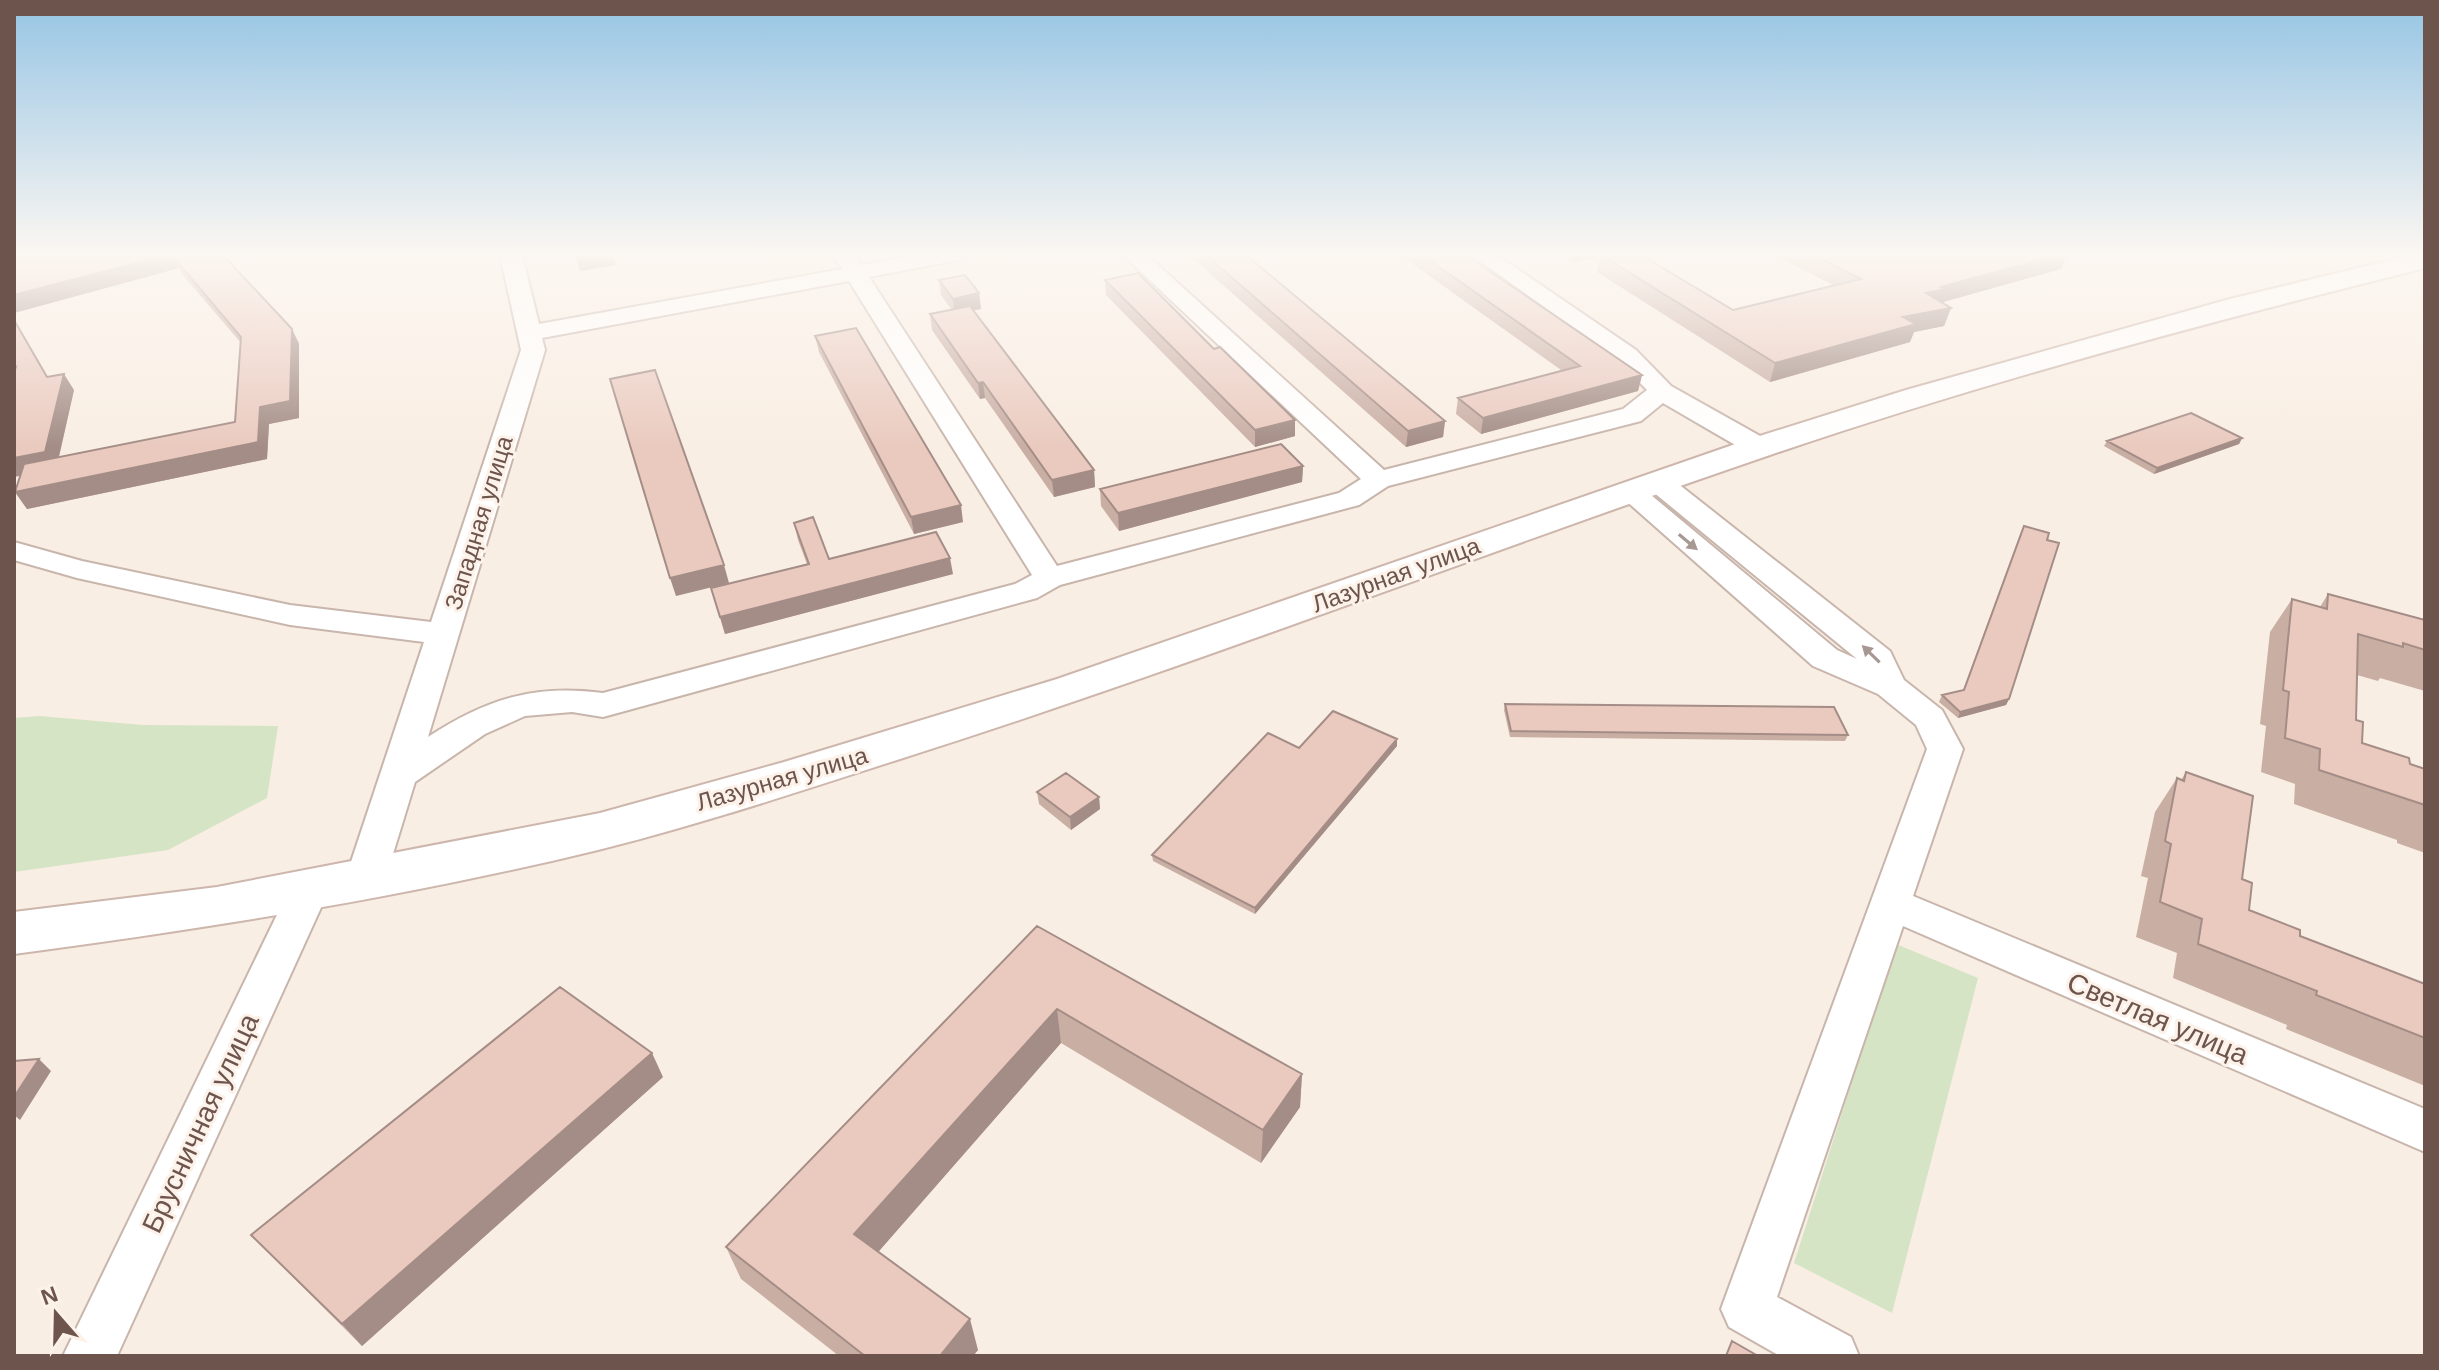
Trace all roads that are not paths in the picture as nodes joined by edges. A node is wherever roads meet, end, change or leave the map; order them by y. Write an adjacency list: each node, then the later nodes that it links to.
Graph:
1 (526, 319): 7 (street, Западная улица)
2 (594, 319): 7 (street)
3 (884, 319): 13 (street)
4 (1203, 319): 10 (street)
5 (1576, 319): 8 (street)
6 (2192, 319): 9 (street, Лазурная улица)
7 (529, 333): 14 (street, Западная улица)
8 (1662, 391): 9 (street); 10 (street)
9 (1759, 447): 11 (street, Лазурная улица)
10 (1378, 480): 13 (street)
11 (1643, 486): 16 (street, Лазурная улица); 18 (street)
12 (14, 551): 14 (street)
13 (1049, 578): 15 (street)
14 (443, 634): 15 (street, Западная улица)
15 (399, 781): 16 (street, Западная улица)
16 (365, 880): 17 (street, Лазурная улица)
17 (309, 890): 19 (street, Лазурная улица); 21 (street, Брусничная улица)
18 (1891, 904): 20 (street, Светлая улица); 22 (street)
19 (14, 933)
20 (2425, 1131)
21 (90, 1356)
22 (1832, 1356)

